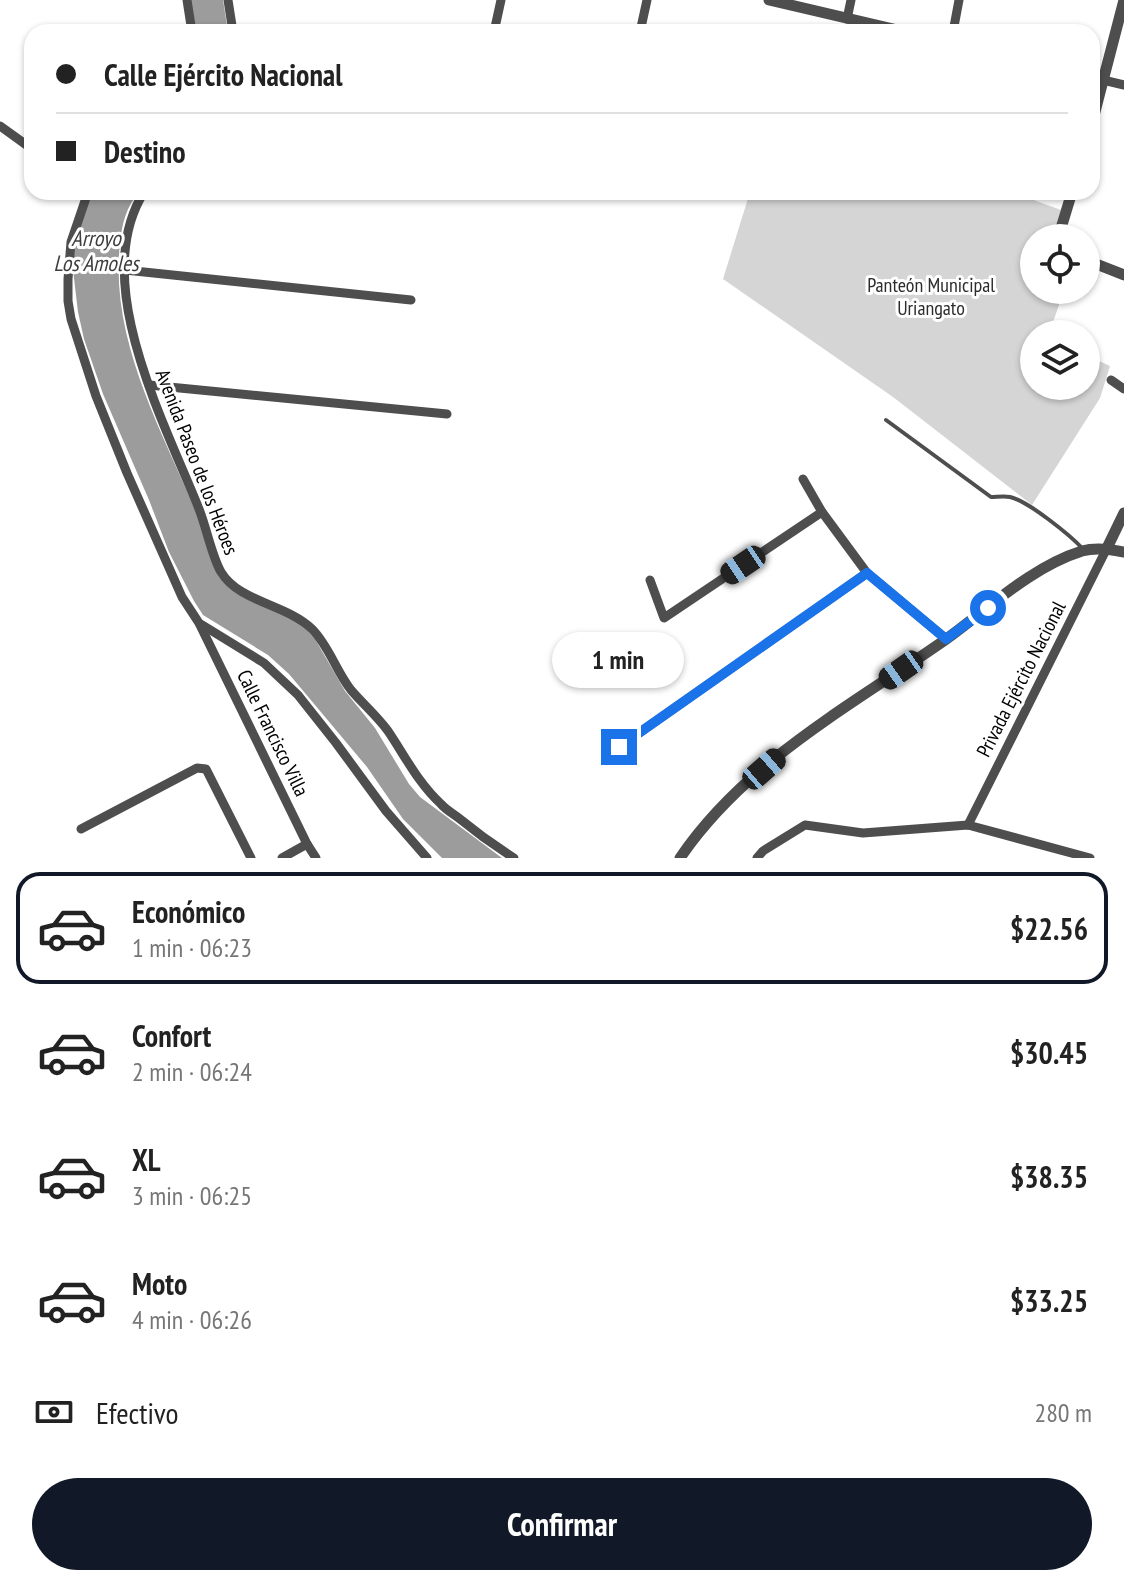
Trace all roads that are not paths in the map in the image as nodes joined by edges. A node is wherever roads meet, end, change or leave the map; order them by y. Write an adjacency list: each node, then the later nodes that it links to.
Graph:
1 (187, 0): 10 (street)
2 (228, 0): 11 (street)
3 (501, 0): 12 (street)
4 (647, 0): 13 (street)
5 (769, 0): 9 (street)
6 (851, 0): 9 (street)
7 (959, 0): 15 (street)
8 (1124, 0): 16 (street)
9 (847, 19): 14 (street)
10 (191, 24)
11 (232, 24)
12 (496, 24)
13 (642, 24)
14 (870, 24)
15 (954, 24)
16 (1100, 73)
17 (1100, 79): 18 (street)
18 (1124, 85)
19 (0, 126): 20 (street)
20 (24, 143)
21 (85, 200): 42 (street)
22 (139, 200): 26 (street, Avenida Paseo de los Héroes)
23 (1070, 200): 24 (street)
24 (1062, 224)
25 (1100, 266): 27 (street)
26 (125, 270): 28 (street); 30 (street, Avenida Paseo de los Héroes)
27 (1124, 275)
28 (411, 300)
29 (1111, 380): 31 (street)
30 (149, 385): 32 (street); 52 (street, Avenida Paseo de los Héroes)
31 (1124, 389)
32 (447, 414)
33 (886, 420): 38 (lane)
34 (803, 479): 35 (street)
35 (822, 512): 40 (street); 41 (street)
36 (1124, 513): 37 (street)
37 (1107, 548): 38 (street); 39 (street); 45 (street, Privada Ejército Nacional)
38 (1084, 550): 43 (street)
39 (1124, 552)
40 (867, 573): 43 (street); 44 (street)
41 (650, 580)
42 (199, 623): 47 (street, Calle Francisco Villa); 51 (street)
43 (946, 639): 53 (street)
44 (619, 747)
45 (968, 825): 54 (street); 55 (street)
46 (81, 829): 48 (street)
47 (307, 844): 49 (street); 50 (street, Calle Francisco Villa)
48 (251, 858)
49 (282, 858)
50 (316, 858)
51 (427, 858)
52 (514, 858)
53 (680, 858)
54 (757, 858)
55 (1090, 858)

